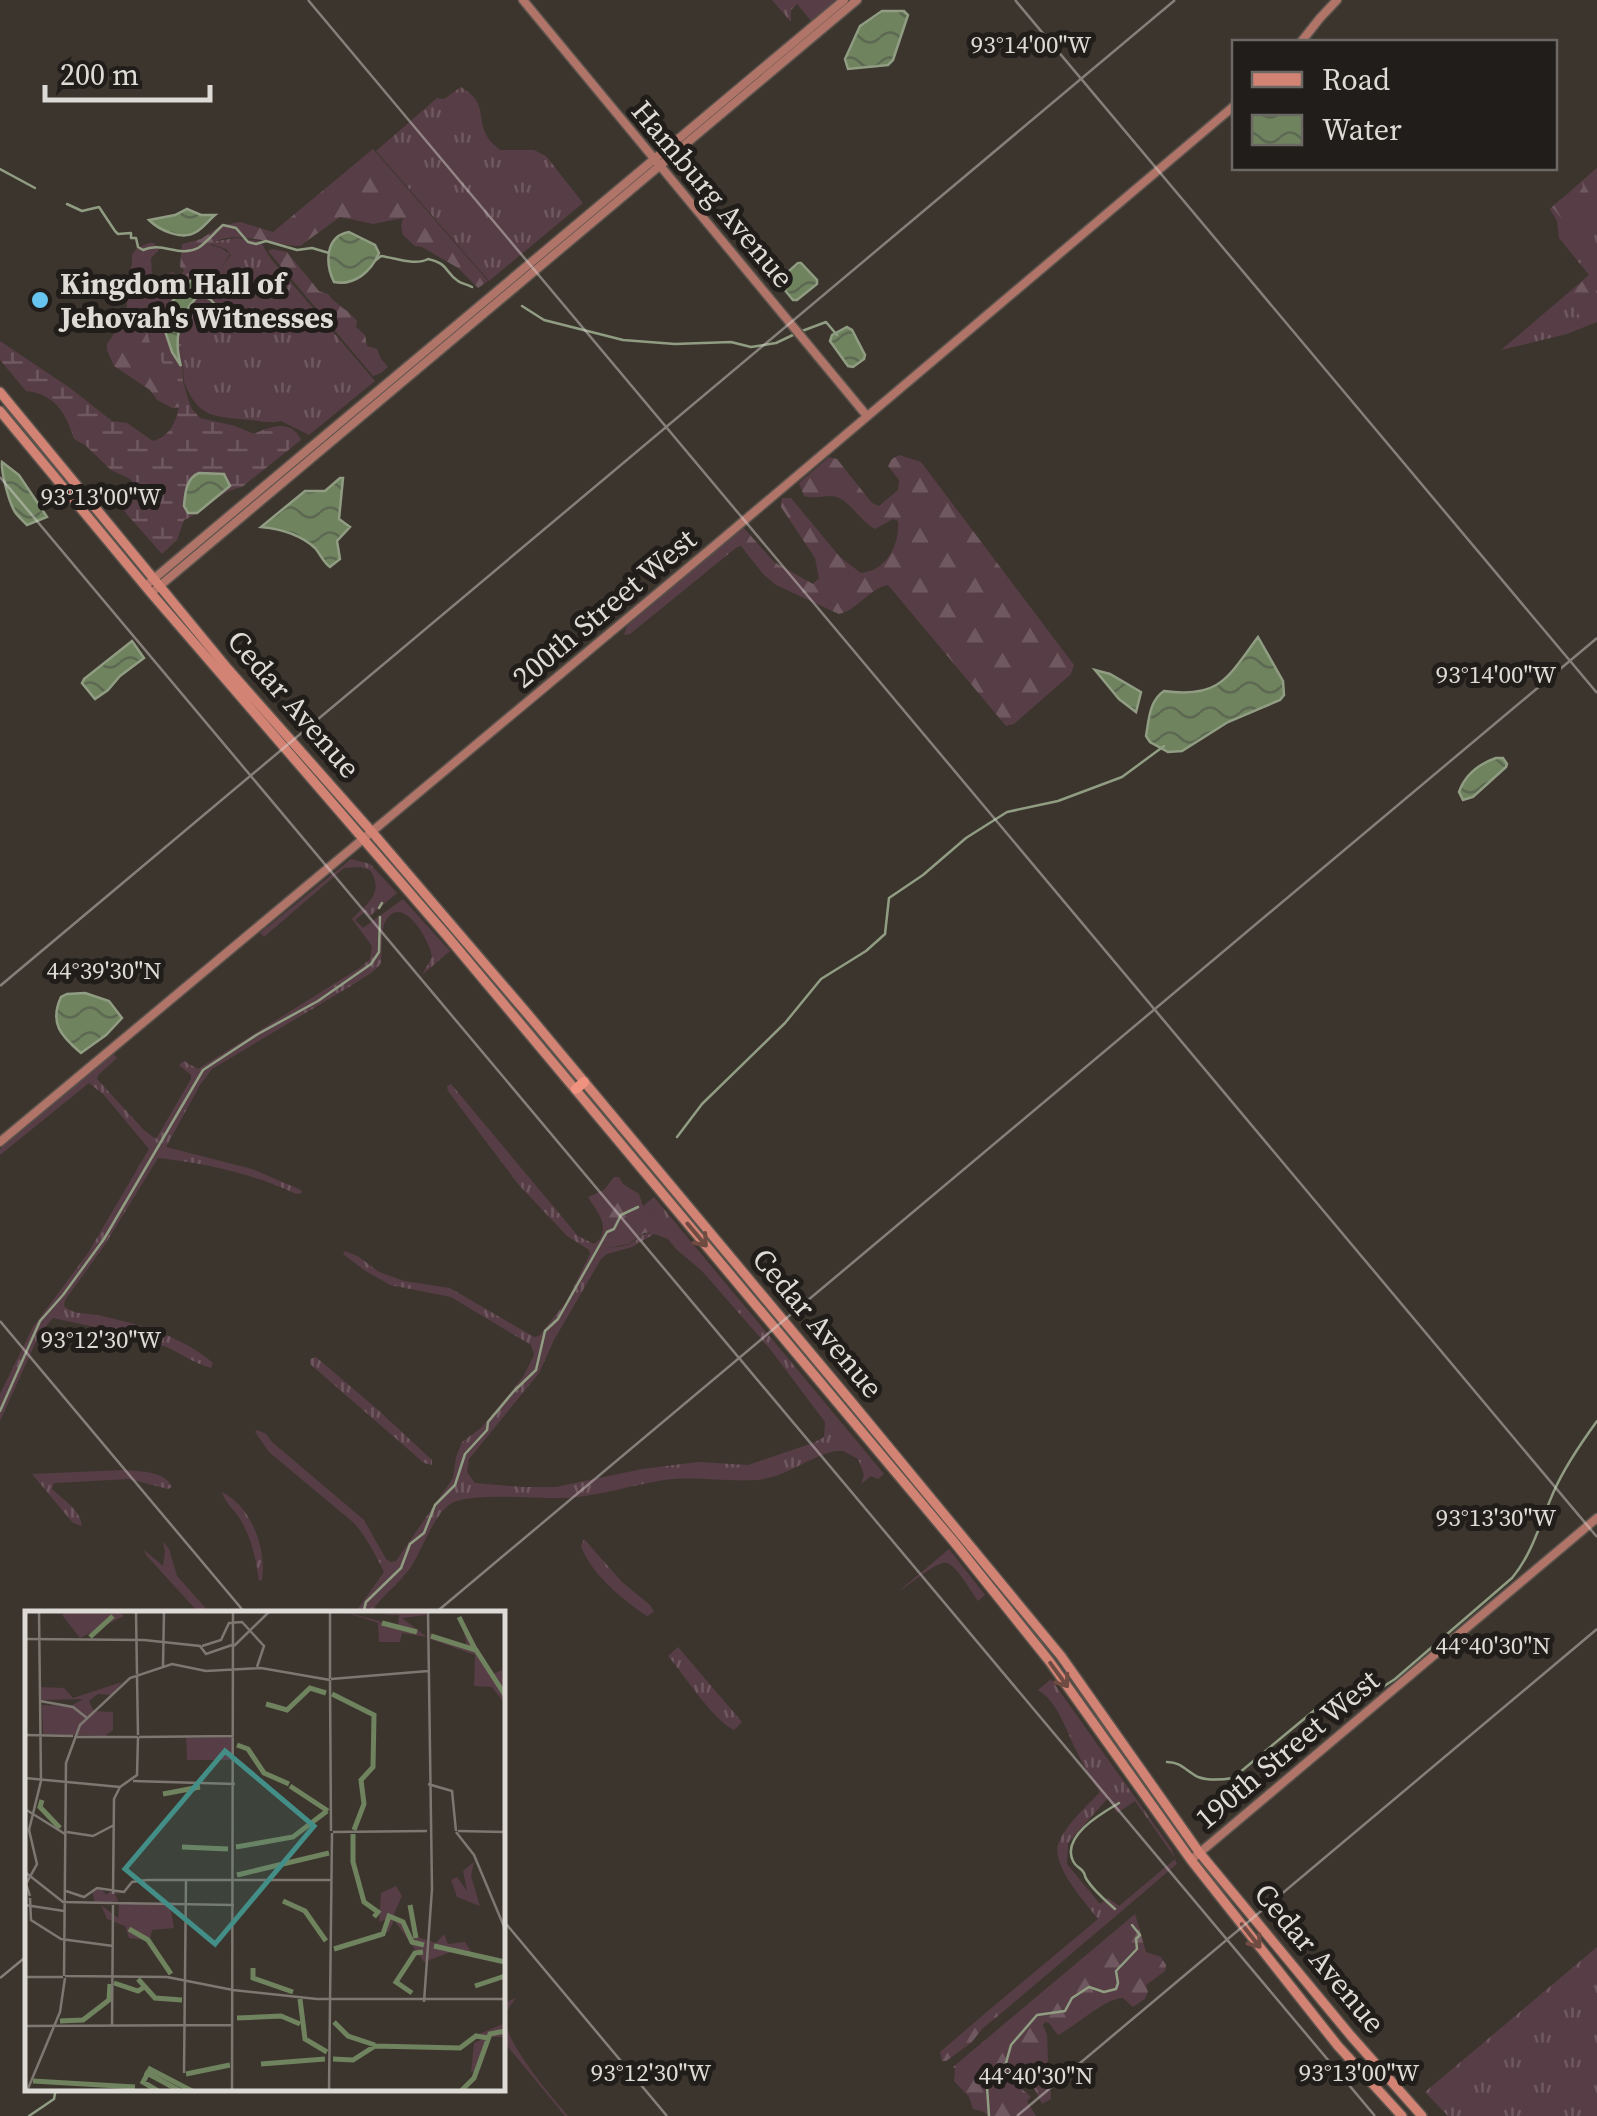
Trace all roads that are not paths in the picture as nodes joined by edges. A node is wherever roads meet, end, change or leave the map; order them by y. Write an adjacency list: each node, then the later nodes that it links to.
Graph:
1 (524, 0): 7 (street, Hamburg Avenue)
2 (844, 0): 7 (street)
3 (858, 0): 7 (street)
4 (1337, 0): 5 (street)
5 (1303, 40)
6 (1232, 108): 10 (street, 200th Street West)
7 (657, 163): 10 (street, Hamburg Avenue); 11 (street)
8 (0, 392): 11 (main road)
9 (0, 411): 11 (main road)
10 (868, 416): 12 (street, 200th Street West)
11 (152, 586): 12 (main road, Cedar Avenue); 13 (main road, Cedar Avenue)
12 (372, 832): 13 (street, 200th Street West); 14 (main road, Cedar Avenue)
13 (363, 840): 14 (main road, Cedar Avenue); 15 (street, 200th Street West)
14 (580, 1086): 17 (main road, Cedar Avenue)
15 (0, 1142)
16 (1597, 1518): 17 (street, 190th Street West)
17 (1195, 1856): 18 (main road, Cedar Avenue, one-way to 18); 19 (main road, Cedar Avenue)
18 (1402, 2116)
19 (1422, 2116)

